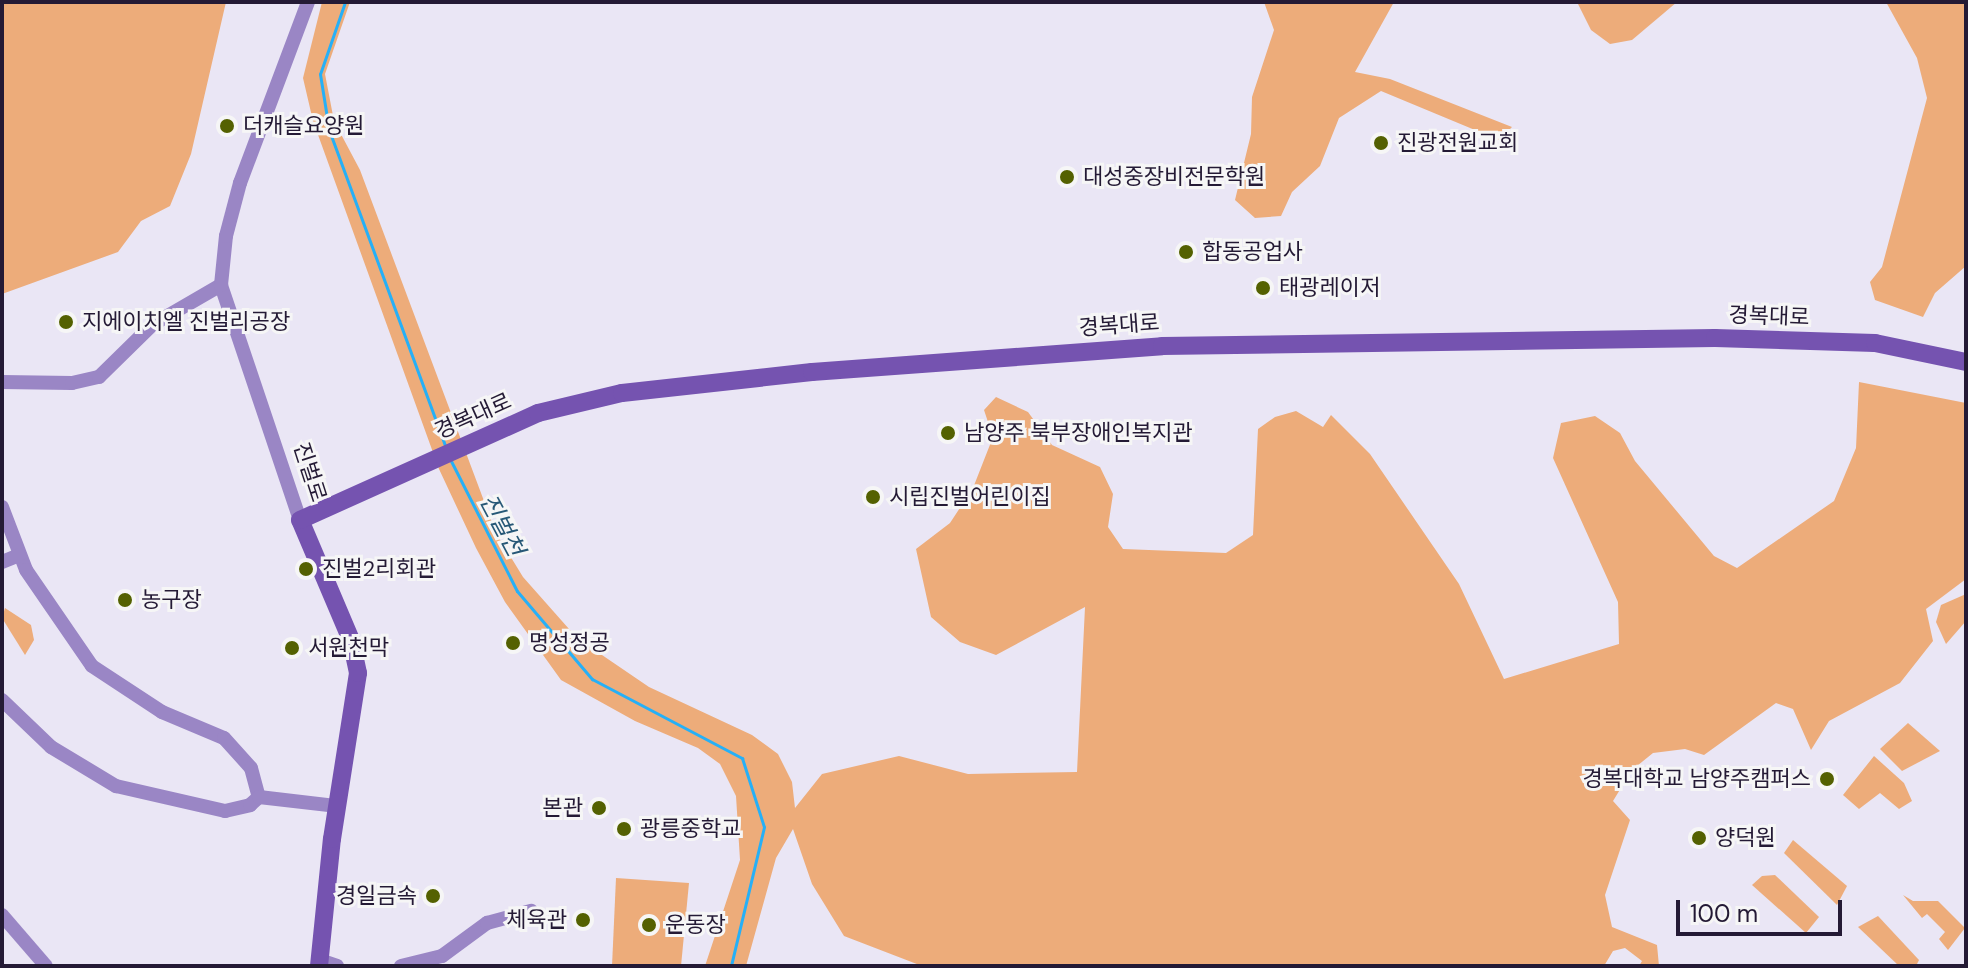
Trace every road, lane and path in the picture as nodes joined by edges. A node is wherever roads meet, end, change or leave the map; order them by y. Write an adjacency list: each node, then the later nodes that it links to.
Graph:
1 (308, 2): 2 (street, 진벌로)
2 (221, 285): 4 (street); 6 (street, 진벌로)
3 (1966, 362): 6 (street, 경복대로)
4 (2, 382)
5 (2, 507): 7 (street)
6 (300, 520): 11 (street, 진벌로)
7 (19, 555): 8 (street); 10 (street)
8 (2, 562)
9 (2, 700): 10 (street)
10 (259, 797): 11 (street)
11 (337, 806): 14 (street, 진벌로)
12 (531, 911): 16 (street)
13 (2, 915): 15 (street)
14 (325, 964)
15 (46, 966)
16 (401, 966)

